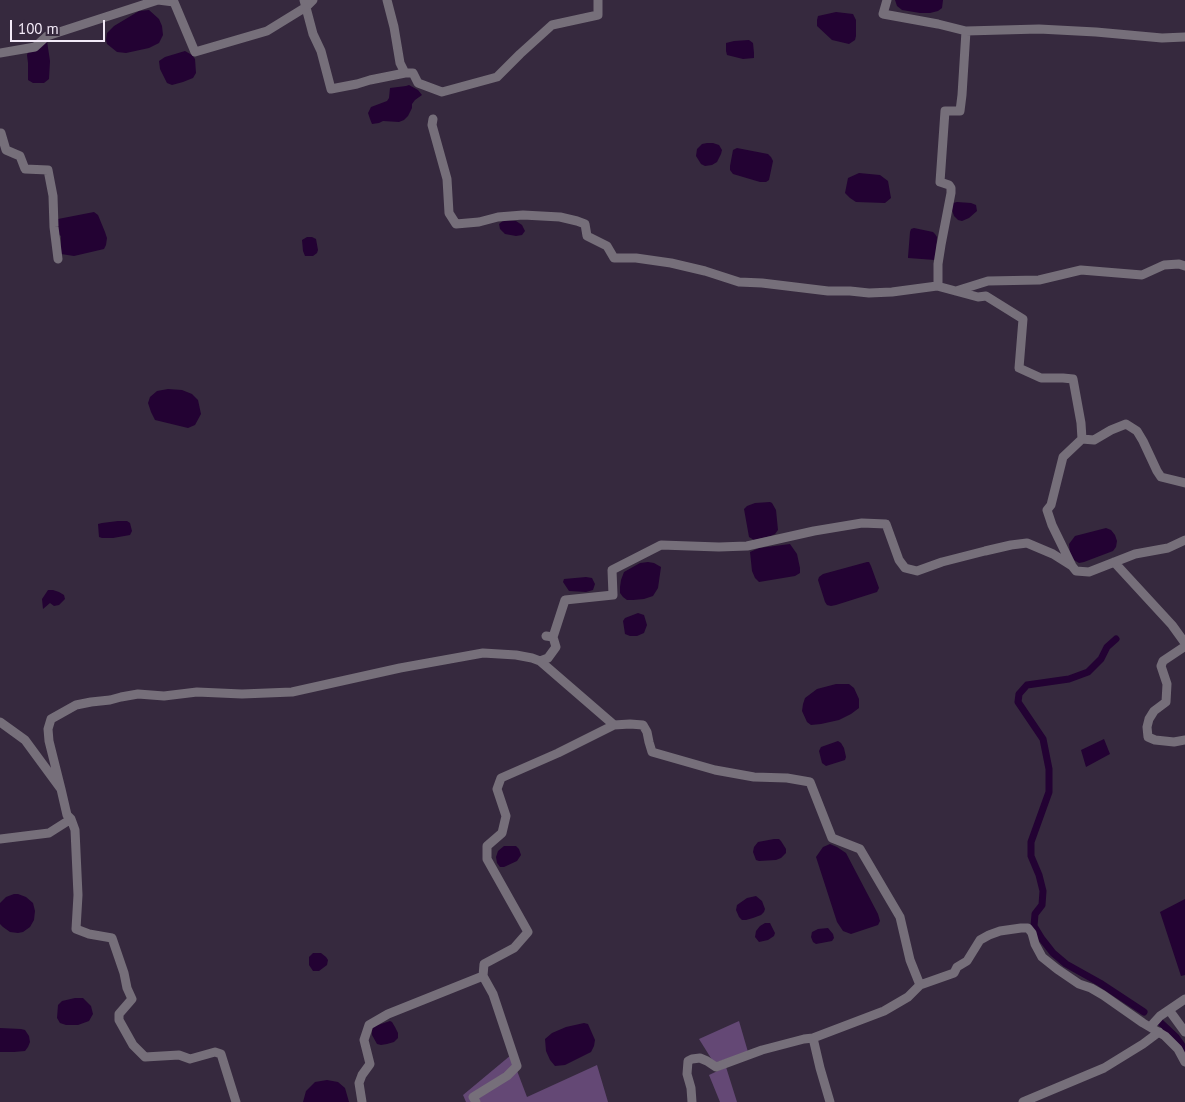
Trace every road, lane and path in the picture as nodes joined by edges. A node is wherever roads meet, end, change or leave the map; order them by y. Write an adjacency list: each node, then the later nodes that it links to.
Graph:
1 (312, 0): 5 (street)
2 (388, 0): 9 (street)
3 (598, 0): 9 (street)
4 (887, 0): 6 (street)
5 (305, 4): 8 (street); 9 (street)
6 (966, 30): 7 (street); 14 (street)
7 (1185, 37)
8 (0, 53)
9 (405, 73)
10 (433, 119): 14 (street)
11 (0, 132): 12 (street)
12 (58, 259)
13 (1185, 266): 15 (street)
14 (938, 286): 15 (street)
15 (954, 291): 16 (street)
16 (1082, 439): 17 (street); 20 (street)
17 (1185, 483)
18 (1185, 540): 19 (street)
19 (1114, 562): 20 (street); 24 (street)
20 (1072, 566): 21 (street)
21 (540, 660): 23 (street); 25 (street)
22 (0, 722): 25 (street)
23 (614, 725): 28 (street); 29 (street)
24 (1185, 740)
25 (61, 789): 26 (street)
26 (71, 819): 27 (street); 37 (street)
27 (0, 839)
28 (483, 976): 38 (street); 39 (street)
29 (920, 985): 32 (street); 35 (street)
30 (1185, 999): 31 (street)
31 (1169, 1010): 32 (street); 34 (street)
32 (1150, 1027): 33 (street)
33 (1158, 1032): 36 (street); 42 (street)
34 (1185, 1032)
35 (813, 1038): 40 (street); 41 (street)
36 (1185, 1062)
37 (236, 1102)
38 (362, 1102)
39 (476, 1102)
40 (692, 1102)
41 (830, 1102)
42 (1023, 1102)

